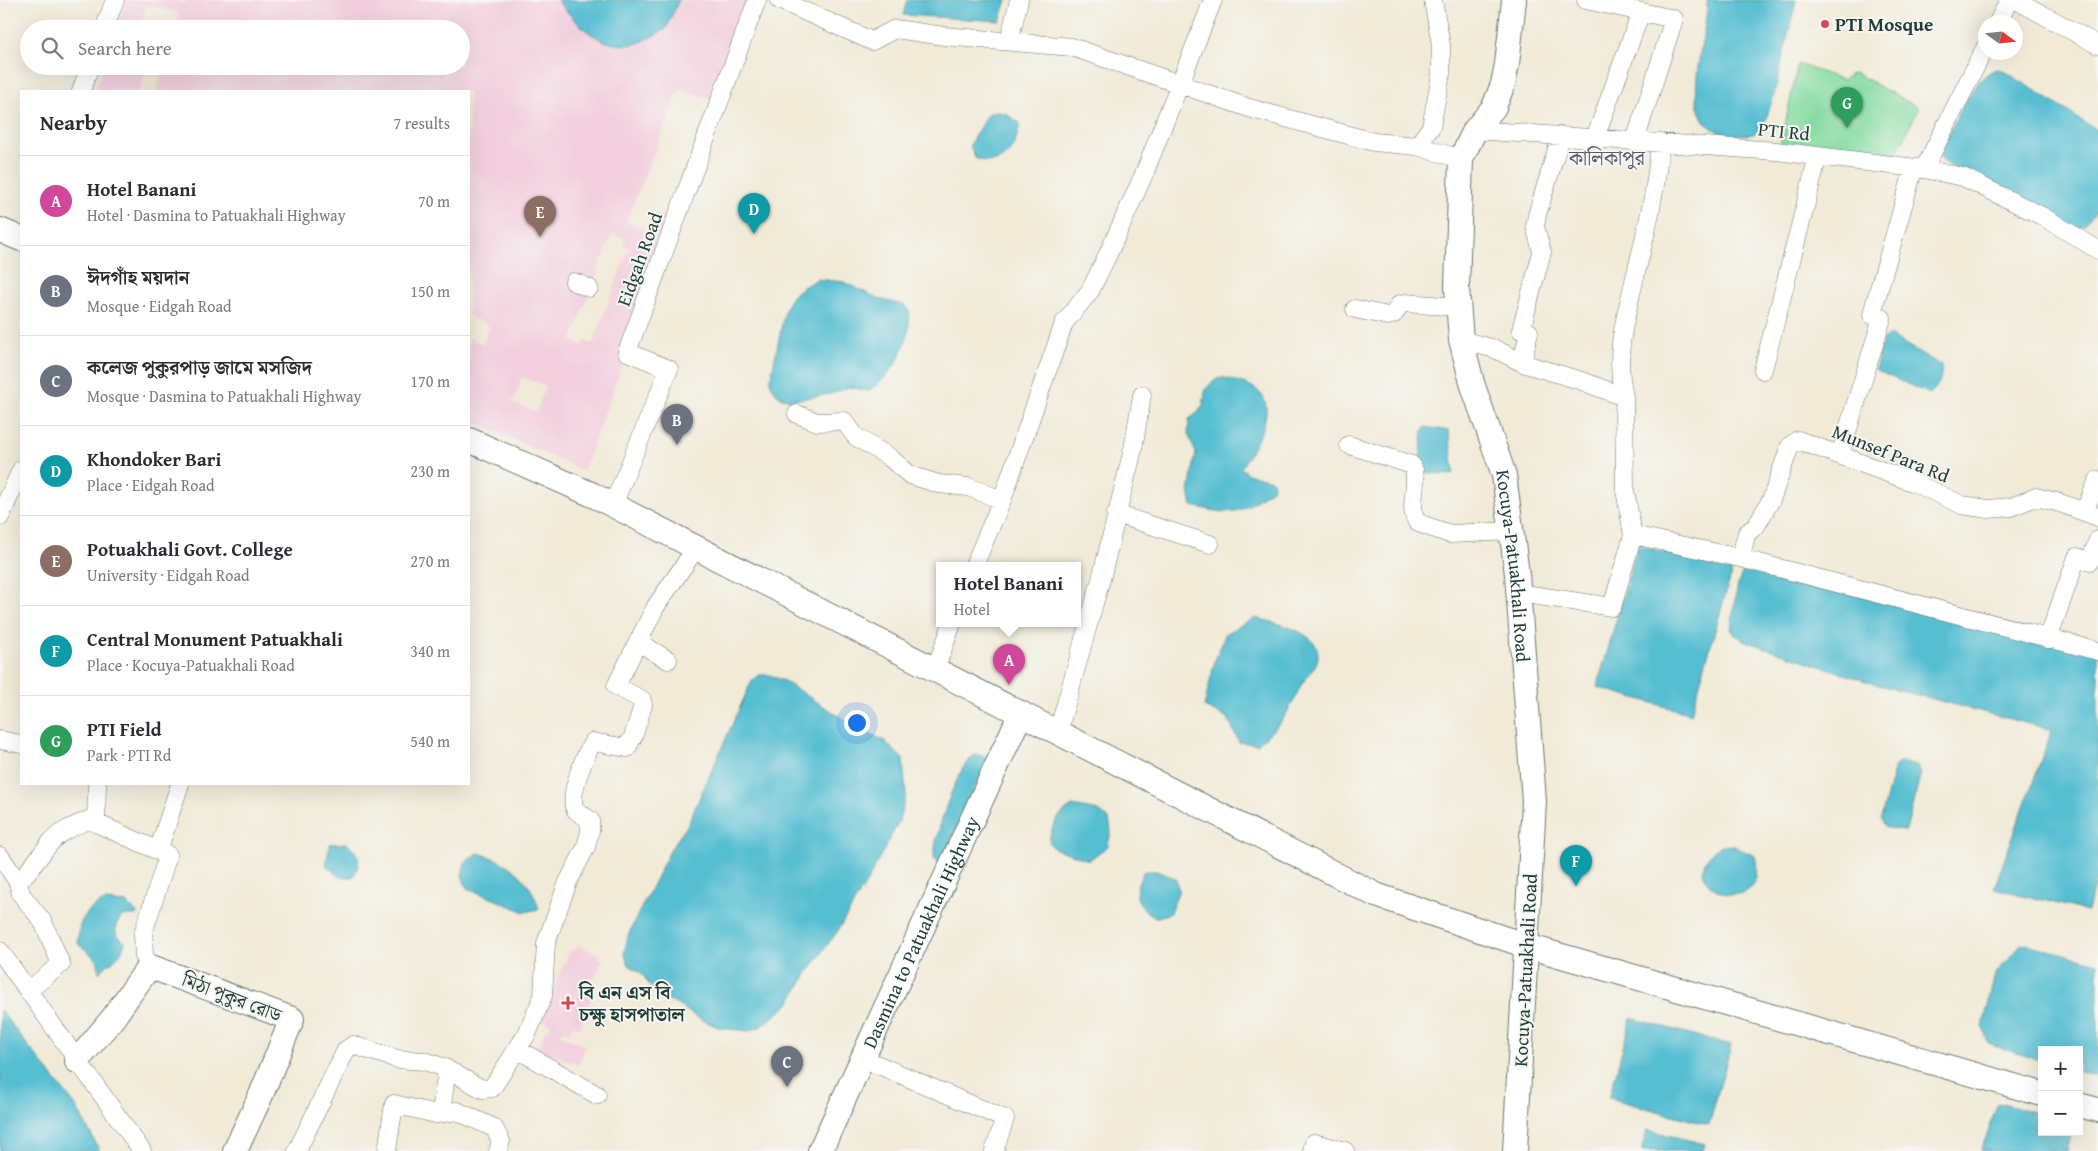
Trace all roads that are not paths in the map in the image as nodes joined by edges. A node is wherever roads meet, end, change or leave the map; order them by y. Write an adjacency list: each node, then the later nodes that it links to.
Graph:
1 (115, 0): 13 (street)
2 (757, 0): 46 (street, Eidgah Road)
3 (779, 0): 14 (street)
4 (1019, 0): 14 (street)
5 (1213, 0): 18 (street)
6 (1433, 0): 25 (street)
7 (1514, 0): 20 (street, Kocuya-Patuakhali Road)
8 (1586, 0): 11 (street)
9 (2009, 0): 12 (street)
10 (2016, 0): 15 (street)
11 (1641, 12): 22 (street); 23 (street)
12 (2002, 15)
13 (107, 20)
14 (1009, 42): 18 (street)
15 (2098, 45)
16 (1978, 60): 28 (street)
17 (87, 75): 19 (street)
18 (1179, 84): 25 (street); 45 (street)
19 (81, 90)
20 (1474, 130): 21 (street, PTI Rd); 27 (street, Kocuya-Patuakhali Road)
21 (1562, 136): 22 (street, PTI Rd); 35 (street)
22 (1595, 138): 23 (street, PTI Rd)
23 (1634, 141): 24 (street, PTI Rd)
24 (1660, 142): 26 (street, PTI Rd); 38 (street)
25 (1417, 146): 27 (street)
26 (1818, 156): 28 (street, PTI Rd); 36 (street)
27 (1461, 158): 32 (street, Kocuya-Patuakhali Road)
28 (1919, 168): 31 (street, PTI Rd); 42 (street)
29 (0, 230): 30 (street)
30 (20, 239)
31 (2098, 250)
32 (1458, 307): 33 (street); 34 (street, Kocuya-Patuakhali Road)
33 (1355, 309)
34 (1461, 340): 35 (street); 50 (street, Kocuya-Patuakhali Road)
35 (1522, 362): 38 (street)
36 (1763, 370)
37 (1142, 395): 47 (street)
38 (1624, 397): 51 (street)
39 (797, 414): 45 (street)
40 (470, 440): 46 (street)
41 (1350, 445): 50 (street)
42 (1840, 455): 48 (street, Munsef Para Rd); 55 (street, Munsef Para Rd)
43 (20, 472): 49 (street)
44 (2098, 480): 48 (street)
45 (1002, 500): 56 (street)
46 (613, 505): 54 (street)
47 (1116, 514): 53 (street); 65 (street)
48 (2091, 514)
49 (0, 517)
50 (1512, 531): 57 (street, Kocuya-Patuakhali Road)
51 (1633, 535): 55 (street); 57 (street)
52 (2098, 540): 59 (street)
53 (1210, 544)
54 (696, 548): 60 (street); 63 (street)
55 (1740, 558): 59 (street)
56 (976, 562)
57 (1518, 593): 74 (street, Kocuya-Patuakhali Road)
58 (951, 627): 63 (street)
59 (2048, 639): 61 (street)
60 (638, 642): 62 (street); 78 (street)
61 (2098, 651)
62 (668, 660)
63 (935, 670): 64 (street)
64 (1021, 713): 65 (street); 79 (street, Dasmina to Patuakhali Highway)
65 (1058, 732): 74 (street)
66 (0, 740): 67 (street)
67 (20, 744)
68 (97, 785): 70 (street)
69 (180, 785): 71 (street)
70 (95, 817): 71 (street); 73 (street)
71 (158, 851): 76 (street)
72 (0, 856): 73 (street)
73 (18, 882): 77 (street)
74 (1527, 946): 82 (street); 96 (street, Kocuya-Patuakhali Road)
75 (0, 951): 77 (street)
76 (151, 967): 80 (street); 88 (street, মিঠা পুকুর রোড)
77 (28, 991): 80 (street)
78 (517, 1049): 81 (street); 83 (street)
79 (862, 1058): 92 (street, Dasmina to Patuakhali Highway); 93 (street)
80 (77, 1061): 87 (street)
81 (447, 1069): 86 (street); 89 (street)
82 (2038, 1093)
83 (597, 1095)
84 (2083, 1106): 85 (street)
85 (2098, 1110)
86 (441, 1112): 90 (street); 91 (street)
87 (142, 1151)
88 (235, 1151)
89 (297, 1151)
90 (387, 1151)
91 (498, 1151)
92 (820, 1151)
93 (994, 1151)
94 (1312, 1151): 95 (street)
95 (1345, 1151)
96 (1514, 1151)

